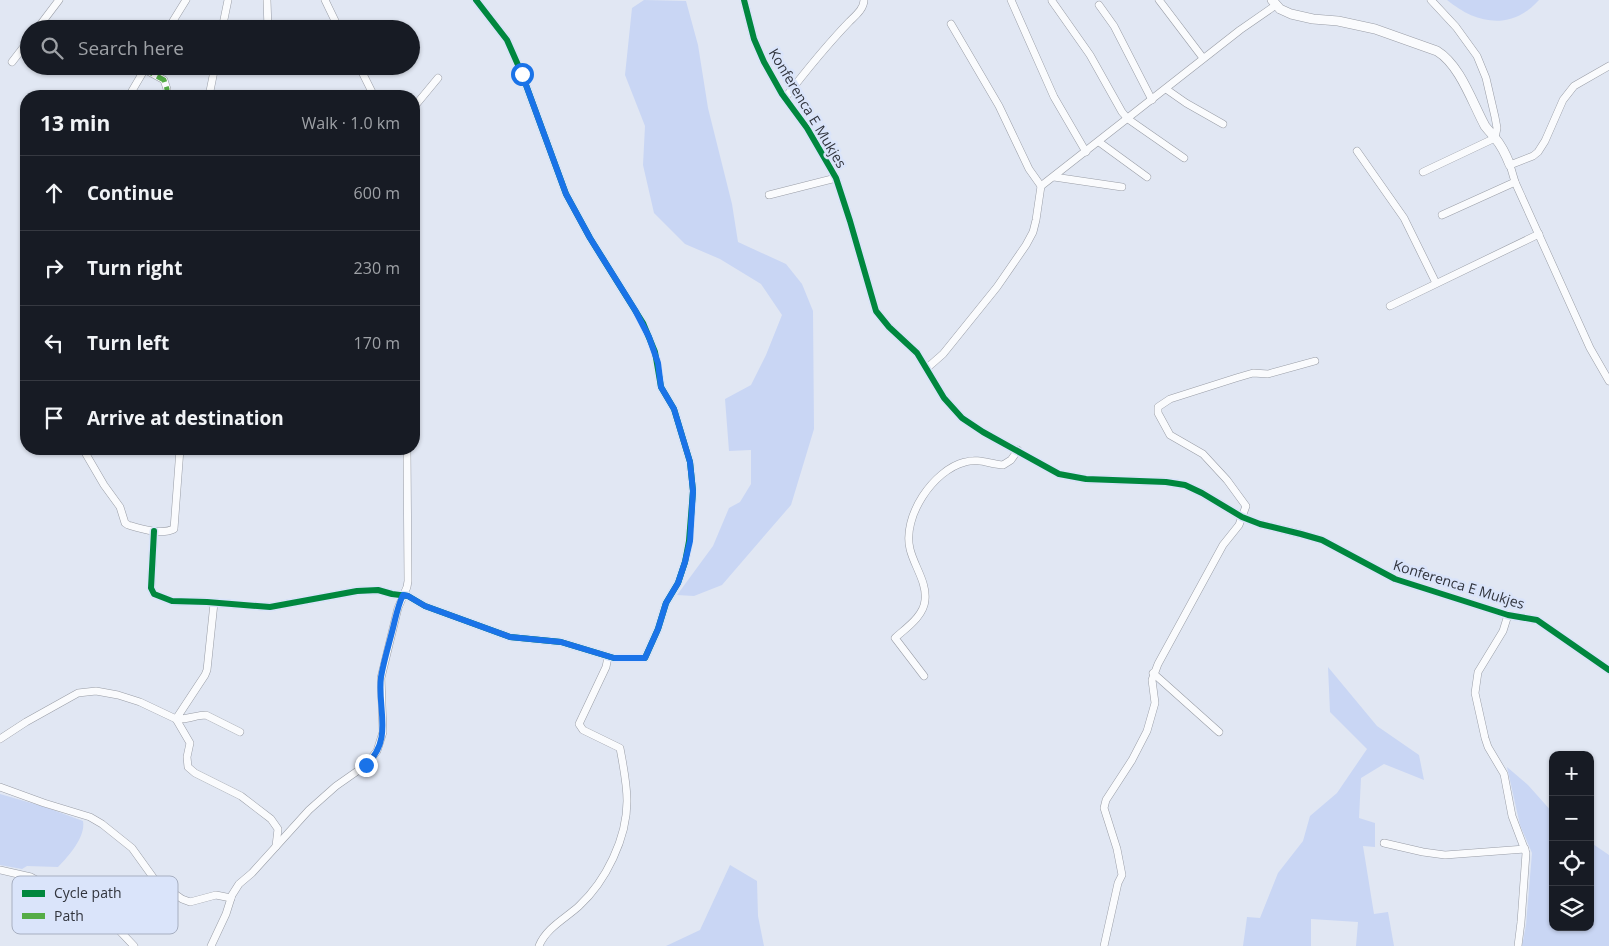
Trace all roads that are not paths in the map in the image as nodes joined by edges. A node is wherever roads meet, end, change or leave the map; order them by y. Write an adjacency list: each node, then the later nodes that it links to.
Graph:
1 (59, 0): 15 (street)
2 (186, 0): 16 (street)
3 (228, 0): 17 (street)
4 (267, 0): 18 (street)
5 (325, 0): 19 (street)
6 (476, 0): 70 (street)
7 (744, 0): 35 (street, Konferenca E Mukjes)
8 (864, 0): 35 (street)
9 (1011, 0): 43 (street)
10 (1159, 0): 22 (street)
11 (1431, 0): 40 (street)
12 (1052, 1): 38 (street)
13 (1274, 2): 22 (street); 40 (street)
14 (1099, 5): 37 (street)
15 (44, 20)
16 (174, 20)
17 (224, 20)
18 (268, 20)
19 (335, 20)
20 (951, 24): 51 (street)
21 (20, 52): 23 (street)
22 (1203, 58): 30 (street)
23 (12, 62)
24 (1609, 66): 45 (street)
25 (141, 75): 31 (street)
26 (156, 75): 32 (street)
27 (213, 75): 33 (street)
28 (364, 75): 34 (street)
29 (438, 78): 36 (street)
30 (1166, 89): 37 (street); 39 (street)
31 (132, 90)
32 (167, 90)
33 (210, 90)
34 (371, 90)
35 (785, 98): 49 (street, Konferenca E Mukjes)
36 (420, 100)
37 (1152, 100): 38 (street)
38 (1128, 118): 41 (street); 44 (street)
39 (1223, 124)
40 (1495, 138): 45 (street); 46 (street)
41 (1099, 142): 43 (street); 48 (street)
42 (1357, 151): 56 (street)
43 (1086, 152): 47 (street)
44 (1184, 158)
45 (1510, 165): 50 (street)
46 (1424, 172)
47 (1054, 177): 51 (street); 52 (street)
48 (1147, 177)
49 (836, 178): 53 (street); 59 (street, Konferenca E Mukjes)
50 (1515, 182): 54 (street); 55 (street)
51 (1041, 186): 59 (street)
52 (1122, 187)
53 (769, 195)
54 (1442, 215)
55 (1539, 234): 56 (street); 60 (street)
56 (1436, 283): 57 (street)
57 (1390, 306)
58 (1315, 361): 65 (street)
59 (927, 368): 61 (street, Konferenca E Mukjes)
60 (1609, 381)
61 (1018, 450): 65 (street, Konferenca E Mukjes); 73 (street)
62 (86, 455): 66 (street)
63 (180, 455): 66 (street)
64 (407, 455): 67 (street)
65 (1242, 517): 69 (street, Konferenca E Mukjes); 72 (street)
66 (154, 531): 68 (street)
67 (403, 595): 68 (street); 70 (street); 80 (street)
68 (214, 603): 74 (street)
69 (1508, 615): 71 (street, Konferenca E Mukjes); 81 (street, Konferenca E Mukjes)
70 (608, 657): 91 (street)
71 (1609, 670)
72 (1153, 673): 76 (street); 92 (street)
73 (924, 676)
74 (176, 719): 75 (street); 77 (street); 80 (street)
75 (240, 732)
76 (1219, 732)
77 (0, 739)
78 (0, 787): 84 (street)
79 (1384, 843): 81 (street)
80 (276, 846): 86 (street)
81 (1526, 849): 93 (street, Konferenca E Mukjes)
82 (0, 870): 83 (street)
83 (27, 876)
84 (152, 876)
85 (178, 896): 86 (street)
86 (231, 898): 88 (street)
87 (123, 934): 89 (street)
88 (212, 944): 90 (street)
89 (134, 946)
90 (220, 946)
91 (539, 946)
92 (1104, 946)
93 (1518, 946)

